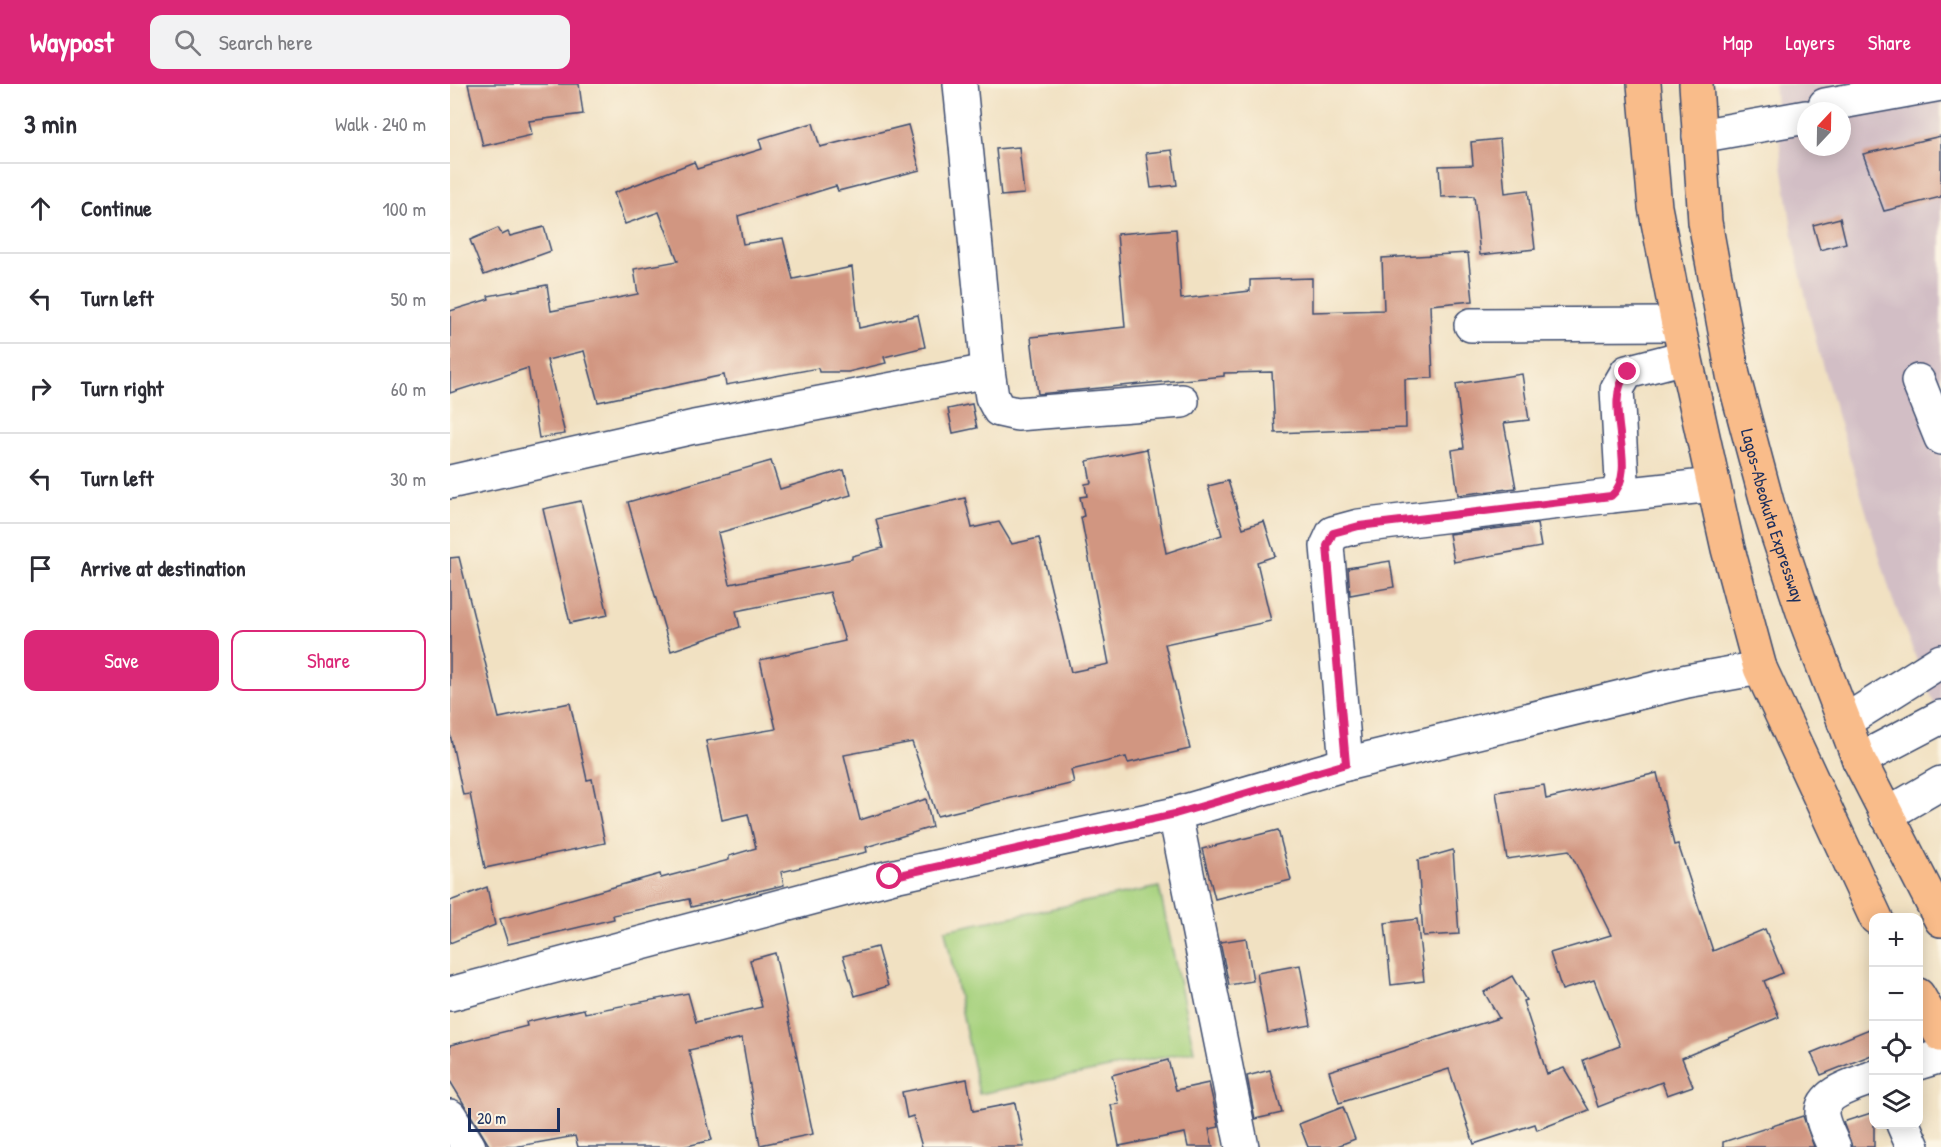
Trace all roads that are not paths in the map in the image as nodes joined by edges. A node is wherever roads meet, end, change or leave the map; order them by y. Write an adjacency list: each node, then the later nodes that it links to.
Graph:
1 (960, 84): 11 (street)
2 (1644, 84): 8 (highway)
3 (1696, 84): 7 (highway, Lagos-Abeokuta Expressway)
4 (1941, 84): 5 (street)
5 (1832, 102)
6 (1797, 110): 7 (street)
7 (1699, 136): 21 (highway, Lagos-Abeokuta Expressway)
8 (1678, 324): 9 (street); 10 (highway)
9 (1471, 325)
10 (1685, 357): 16 (highway); 17 (street)
11 (988, 371): 13 (street); 15 (street)
12 (1918, 381): 14 (street)
13 (1182, 401)
14 (1941, 438)
15 (450, 482)
16 (1713, 486): 17 (street); 19 (highway)
17 (1611, 496): 23 (street)
18 (1941, 660): 21 (street)
19 (1760, 668): 23 (street); 27 (highway)
20 (1941, 717): 22 (street)
21 (1844, 722): 22 (highway, Lagos-Abeokuta Expressway)
22 (1859, 760): 26 (highway, Lagos-Abeokuta Expressway)
23 (1346, 764): 25 (street)
24 (1941, 783): 26 (street)
25 (1175, 814): 29 (street); 38 (street)
26 (1886, 815): 28 (highway, Lagos-Abeokuta Expressway)
27 (1874, 913)
28 (1941, 920)
29 (450, 994)
30 (1923, 1004): 31 (highway)
31 (1941, 1035)
32 (1941, 1056): 33 (street)
33 (1923, 1061)
34 (1869, 1079): 39 (street)
35 (450, 1116): 37 (street)
36 (1905, 1129): 40 (street)
37 (470, 1147)
38 (1242, 1147)
39 (1833, 1147)
40 (1913, 1147)

